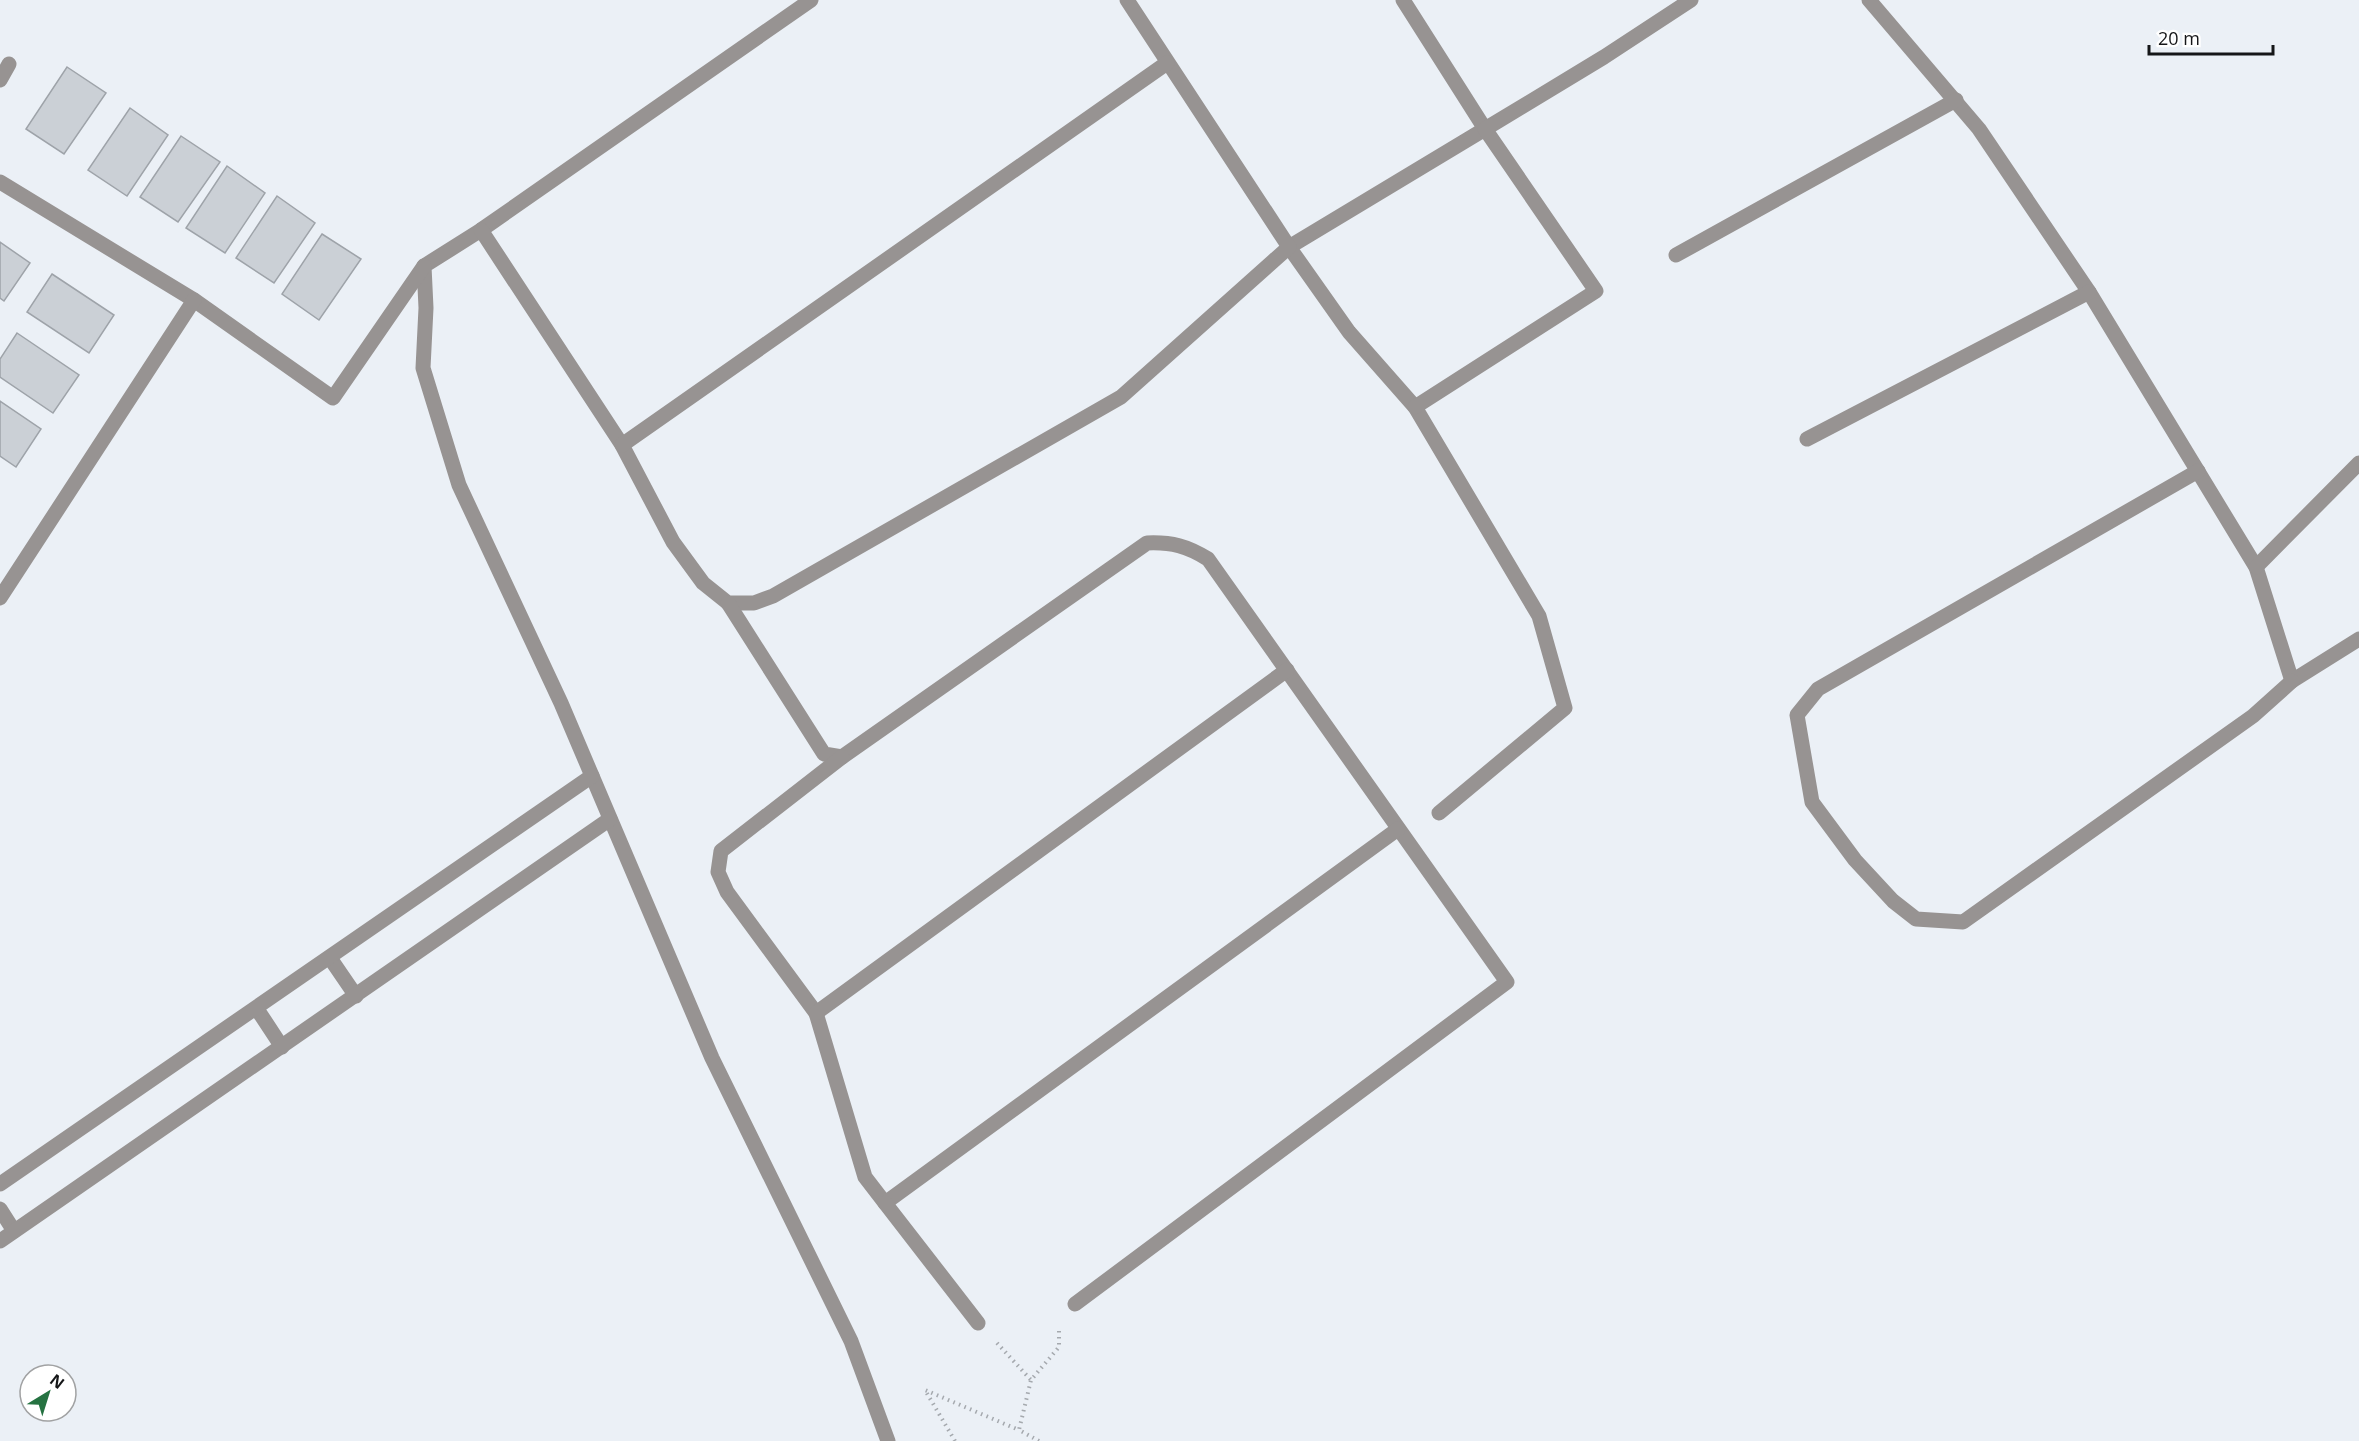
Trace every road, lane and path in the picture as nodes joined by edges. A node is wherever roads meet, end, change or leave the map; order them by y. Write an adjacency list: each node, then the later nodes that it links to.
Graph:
1 (811, 0): 12 (street)
2 (1127, 0): 6 (street)
3 (1403, 0): 10 (street)
4 (1691, 0): 10 (street)
5 (1869, 0): 9 (street)
6 (1167, 63): 13 (street); 20 (street)
7 (9, 64): 8 (street)
8 (0, 80)
9 (1956, 100): 14 (street); 16 (street)
10 (1485, 129): 13 (street); 18 (street)
11 (0, 182): 17 (street)
12 (481, 230): 15 (street); 20 (street)
13 (1289, 247): 18 (street); 25 (street)
14 (1676, 255)
15 (424, 266): 17 (street); 30 (street)
16 (2089, 292): 19 (street); 22 (street)
17 (194, 300): 24 (street)
18 (1415, 407): 31 (street)
19 (1807, 439)
20 (622, 445): 25 (street)
21 (2359, 463): 23 (street)
22 (2198, 471): 23 (street); 28 (street)
23 (2256, 567): 28 (street)
24 (0, 598)
25 (728, 603): 29 (street)
26 (2359, 639): 28 (street)
27 (1287, 670): 29 (street); 33 (street); 37 (street)
28 (2292, 681)
29 (842, 757): 37 (street)
30 (592, 776): 32 (street); 34 (street)
31 (1439, 813)
32 (610, 819): 35 (street); 48 (street)
33 (1398, 829): 40 (street); 44 (street)
34 (330, 958): 35 (street); 36 (street)
35 (356, 996): 38 (street)
36 (257, 1009): 38 (street); 39 (street)
37 (816, 1013): 40 (street)
38 (282, 1047): 42 (street)
39 (0, 1184)
40 (885, 1203): 45 (street)
41 (0, 1209): 42 (street)
42 (14, 1231): 43 (street)
43 (0, 1241)
44 (1075, 1304): 46 (path)
45 (978, 1323): 46 (path)
46 (1031, 1380): 47 (path)
47 (1019, 1430): 49 (path); 50 (path)
48 (888, 1441)
49 (955, 1441)
50 (1039, 1441)

